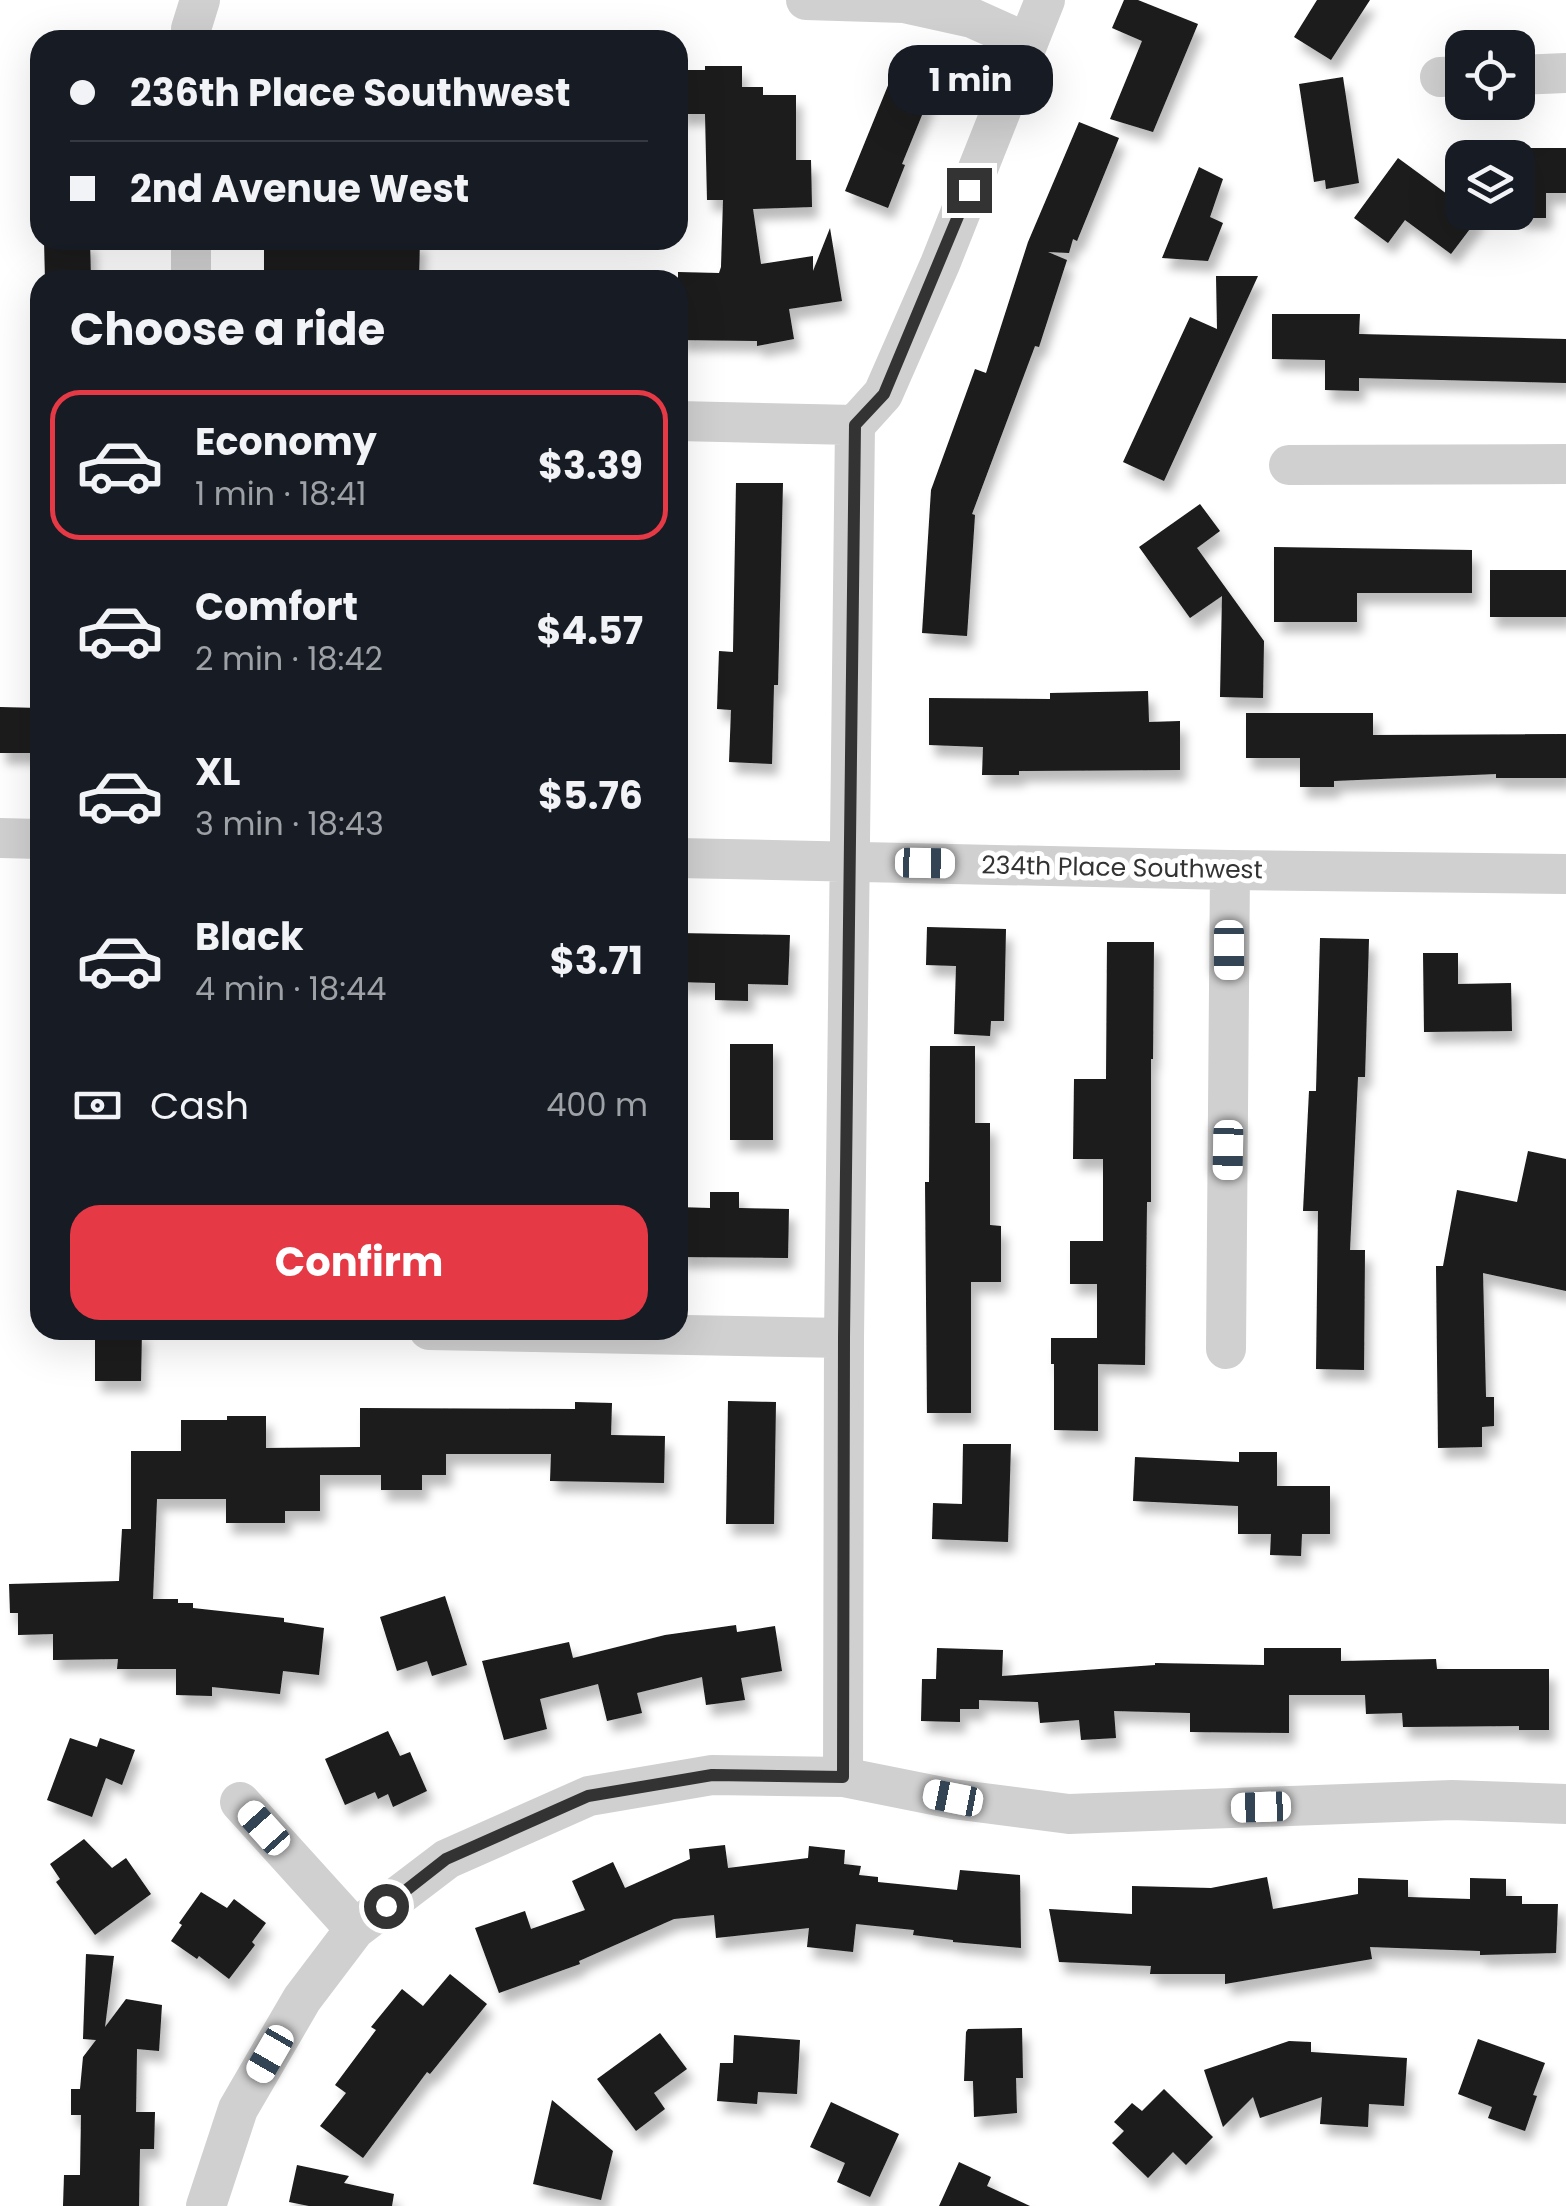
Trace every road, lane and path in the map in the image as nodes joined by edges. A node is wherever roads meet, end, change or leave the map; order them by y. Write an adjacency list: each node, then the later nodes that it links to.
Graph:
1 (200, 0): 4 (street)
2 (806, 0): 5 (street)
3 (1045, 0): 5 (street)
4 (191, 30)
5 (1028, 43): 9 (street)
6 (1566, 73): 7 (street)
7 (1535, 74)
8 (688, 421): 9 (street)
9 (855, 425): 15 (street)
10 (1566, 464): 11 (street)
11 (1289, 465)
12 (0, 838): 13 (street)
13 (30, 839)
14 (688, 858): 15 (street, 234th Place Southwest)
15 (849, 862): 16 (street, 234th Place Southwest); 19 (street)
16 (1230, 870): 17 (street, 234th Place Southwest); 20 (street)
17 (1566, 874)
18 (688, 1335): 19 (street)
19 (844, 1338): 21 (street)
20 (1226, 1350)
21 (843, 1777): 23 (street); 24 (street)
22 (240, 1802): 24 (street)
23 (1566, 1804)
24 (355, 1929): 25 (street)
25 (208, 2200)

